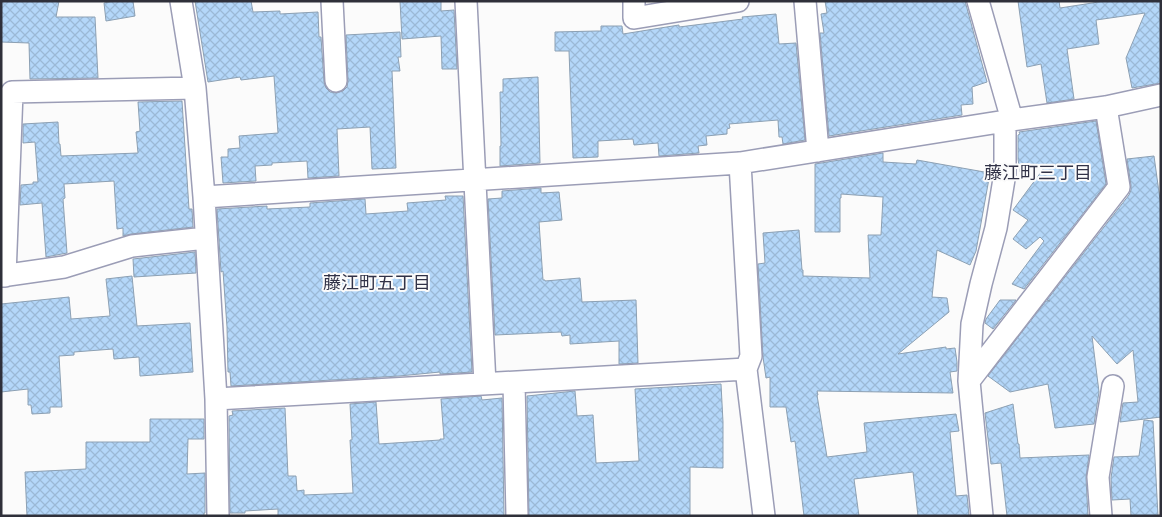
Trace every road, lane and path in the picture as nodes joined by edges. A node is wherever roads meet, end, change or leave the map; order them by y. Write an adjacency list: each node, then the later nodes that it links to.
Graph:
1 (182, 1): 9 (street)
2 (332, 1): 8 (street)
3 (466, 1): 15 (street)
4 (634, 1): 5 (street)
5 (738, 1)
6 (805, 1): 13 (street)
7 (978, 1): 12 (street)
8 (336, 81)
9 (195, 88): 16 (street); 18 (street)
10 (1161, 95): 11 (street)
11 (1106, 107): 12 (street); 20 (street)
12 (1009, 120): 13 (street); 20 (street)
13 (818, 151): 14 (street)
14 (740, 163): 15 (street); 19 (street)
15 (474, 180): 16 (street); 22 (street)
16 (204, 197): 17 (street)
17 (206, 238): 18 (street); 24 (street)
18 (3, 276)
19 (746, 369): 21 (street); 27 (street)
20 (970, 381): 28 (street)
21 (514, 383): 22 (street); 26 (street)
22 (485, 384): 24 (street)
23 (1113, 386): 29 (street)
24 (216, 399): 25 (street)
25 (218, 516)
26 (517, 516)
27 (764, 516)
28 (982, 516)
29 (1101, 516)

